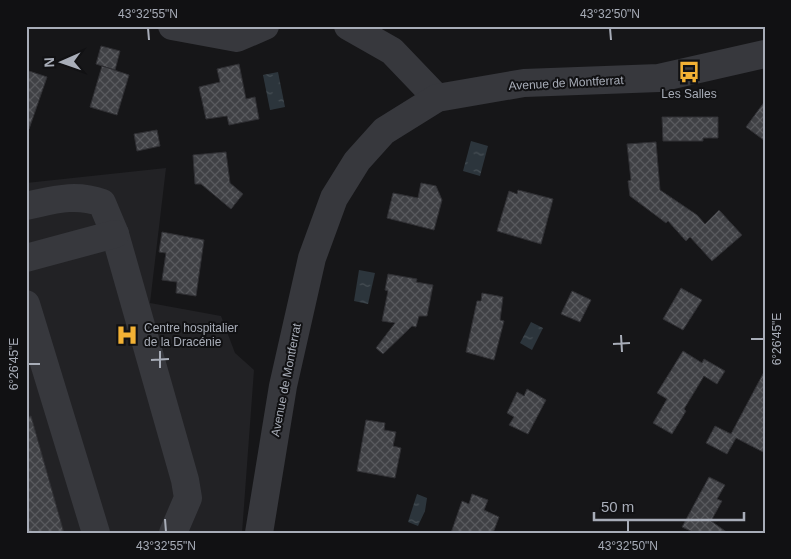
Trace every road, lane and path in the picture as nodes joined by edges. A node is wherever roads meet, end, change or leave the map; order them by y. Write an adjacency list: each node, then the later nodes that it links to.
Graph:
1 (172, 26): 2 (street)
2 (265, 26)
3 (348, 26): 5 (street)
4 (765, 54): 5 (street, Avenue de Montferrat)
5 (437, 98): 10 (street, Avenue de Montferrat)
6 (26, 206): 7 (street)
7 (115, 234): 8 (street); 12 (street)
8 (26, 258)
9 (26, 304): 11 (street)
10 (268, 475): 13 (street, Avenue de Montferrat); 14 (street)
11 (96, 533)
12 (173, 533)
13 (259, 533)
14 (278, 533)

